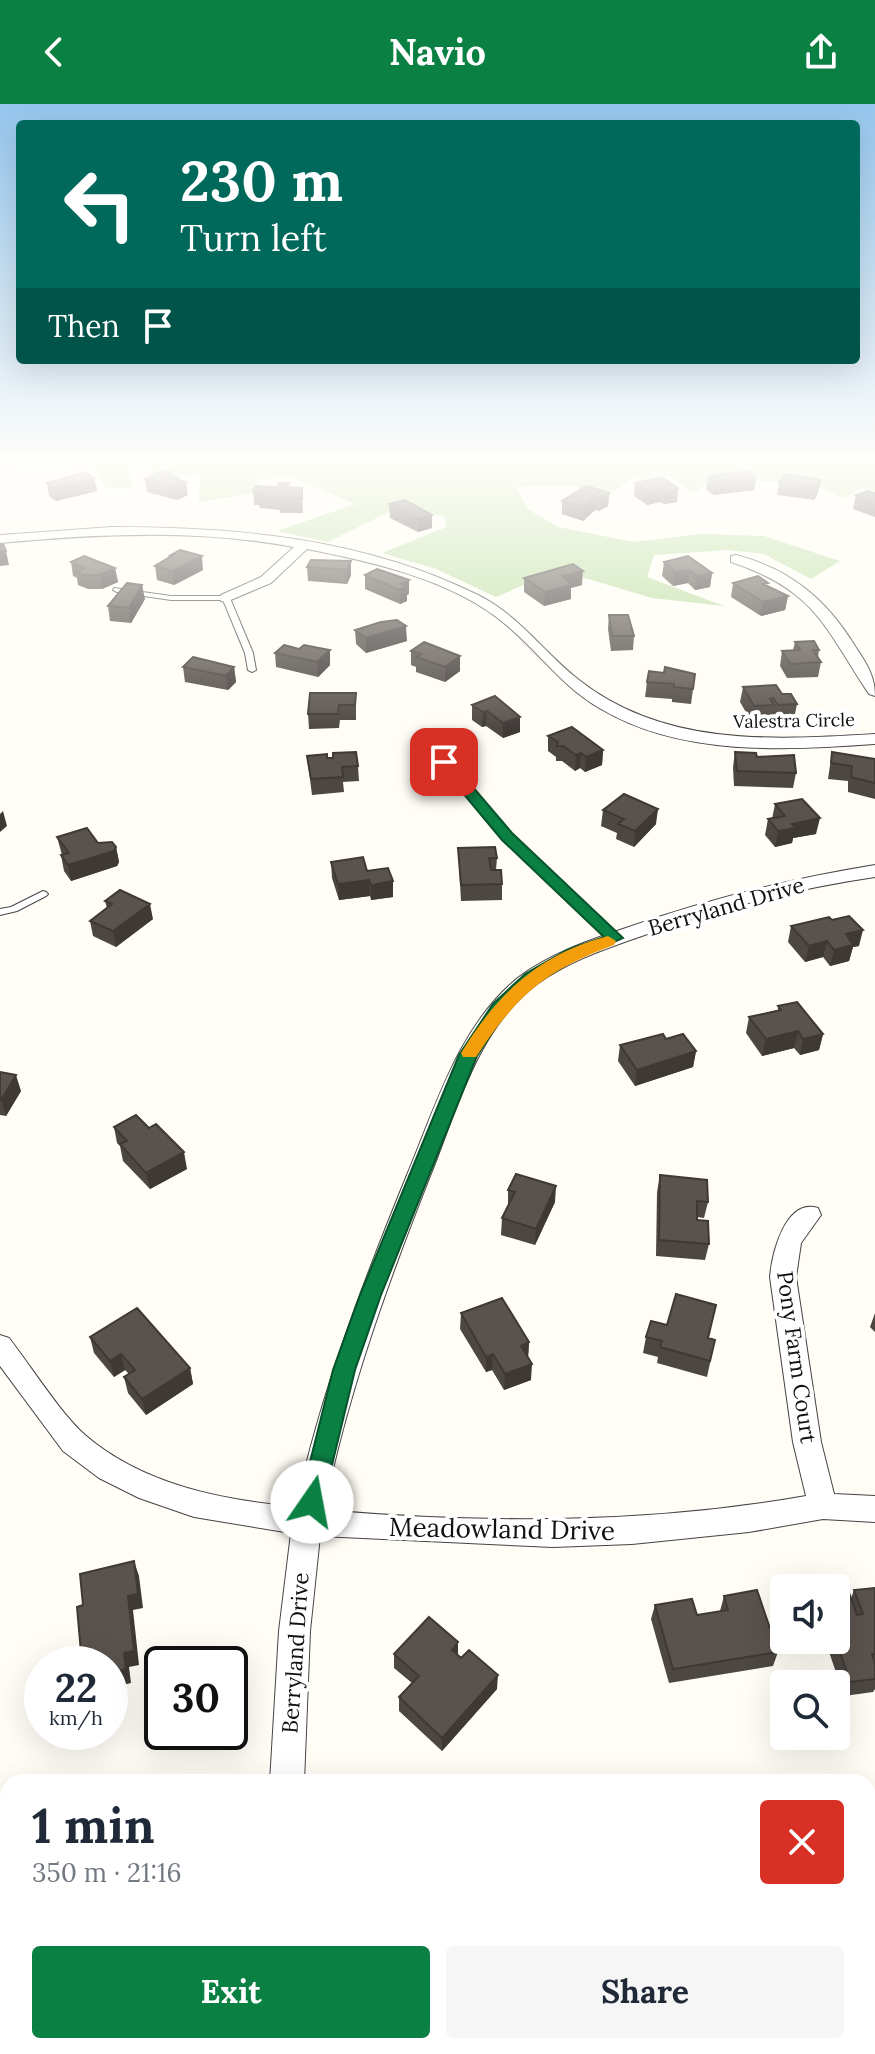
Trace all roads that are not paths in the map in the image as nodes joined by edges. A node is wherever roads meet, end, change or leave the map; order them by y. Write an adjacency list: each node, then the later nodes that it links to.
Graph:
1 (299, 550): 5 (street)
2 (322, 550): 9 (street, Valestra Circle)
3 (736, 559): 7 (street)
4 (117, 590): 5 (lane)
5 (226, 598): 6 (lane)
6 (252, 670)
7 (869, 671): 8 (street)
8 (875, 691)
9 (875, 739)
10 (444, 762): 14 (lane)
11 (875, 871): 14 (street, Berryland Drive)
12 (43, 894): 13 (lane)
13 (0, 912)
14 (615, 938): 19 (street, Berryland Drive)
15 (809, 1215): 17 (street, Pony Farm Court)
16 (0, 1346): 19 (street, Meadowland Drive)
17 (823, 1506): 18 (street, Meadowland Drive); 19 (street, Meadowland Drive)
18 (875, 1509)
19 (308, 1522): 20 (street, Berryland Drive)
20 (287, 1774)

